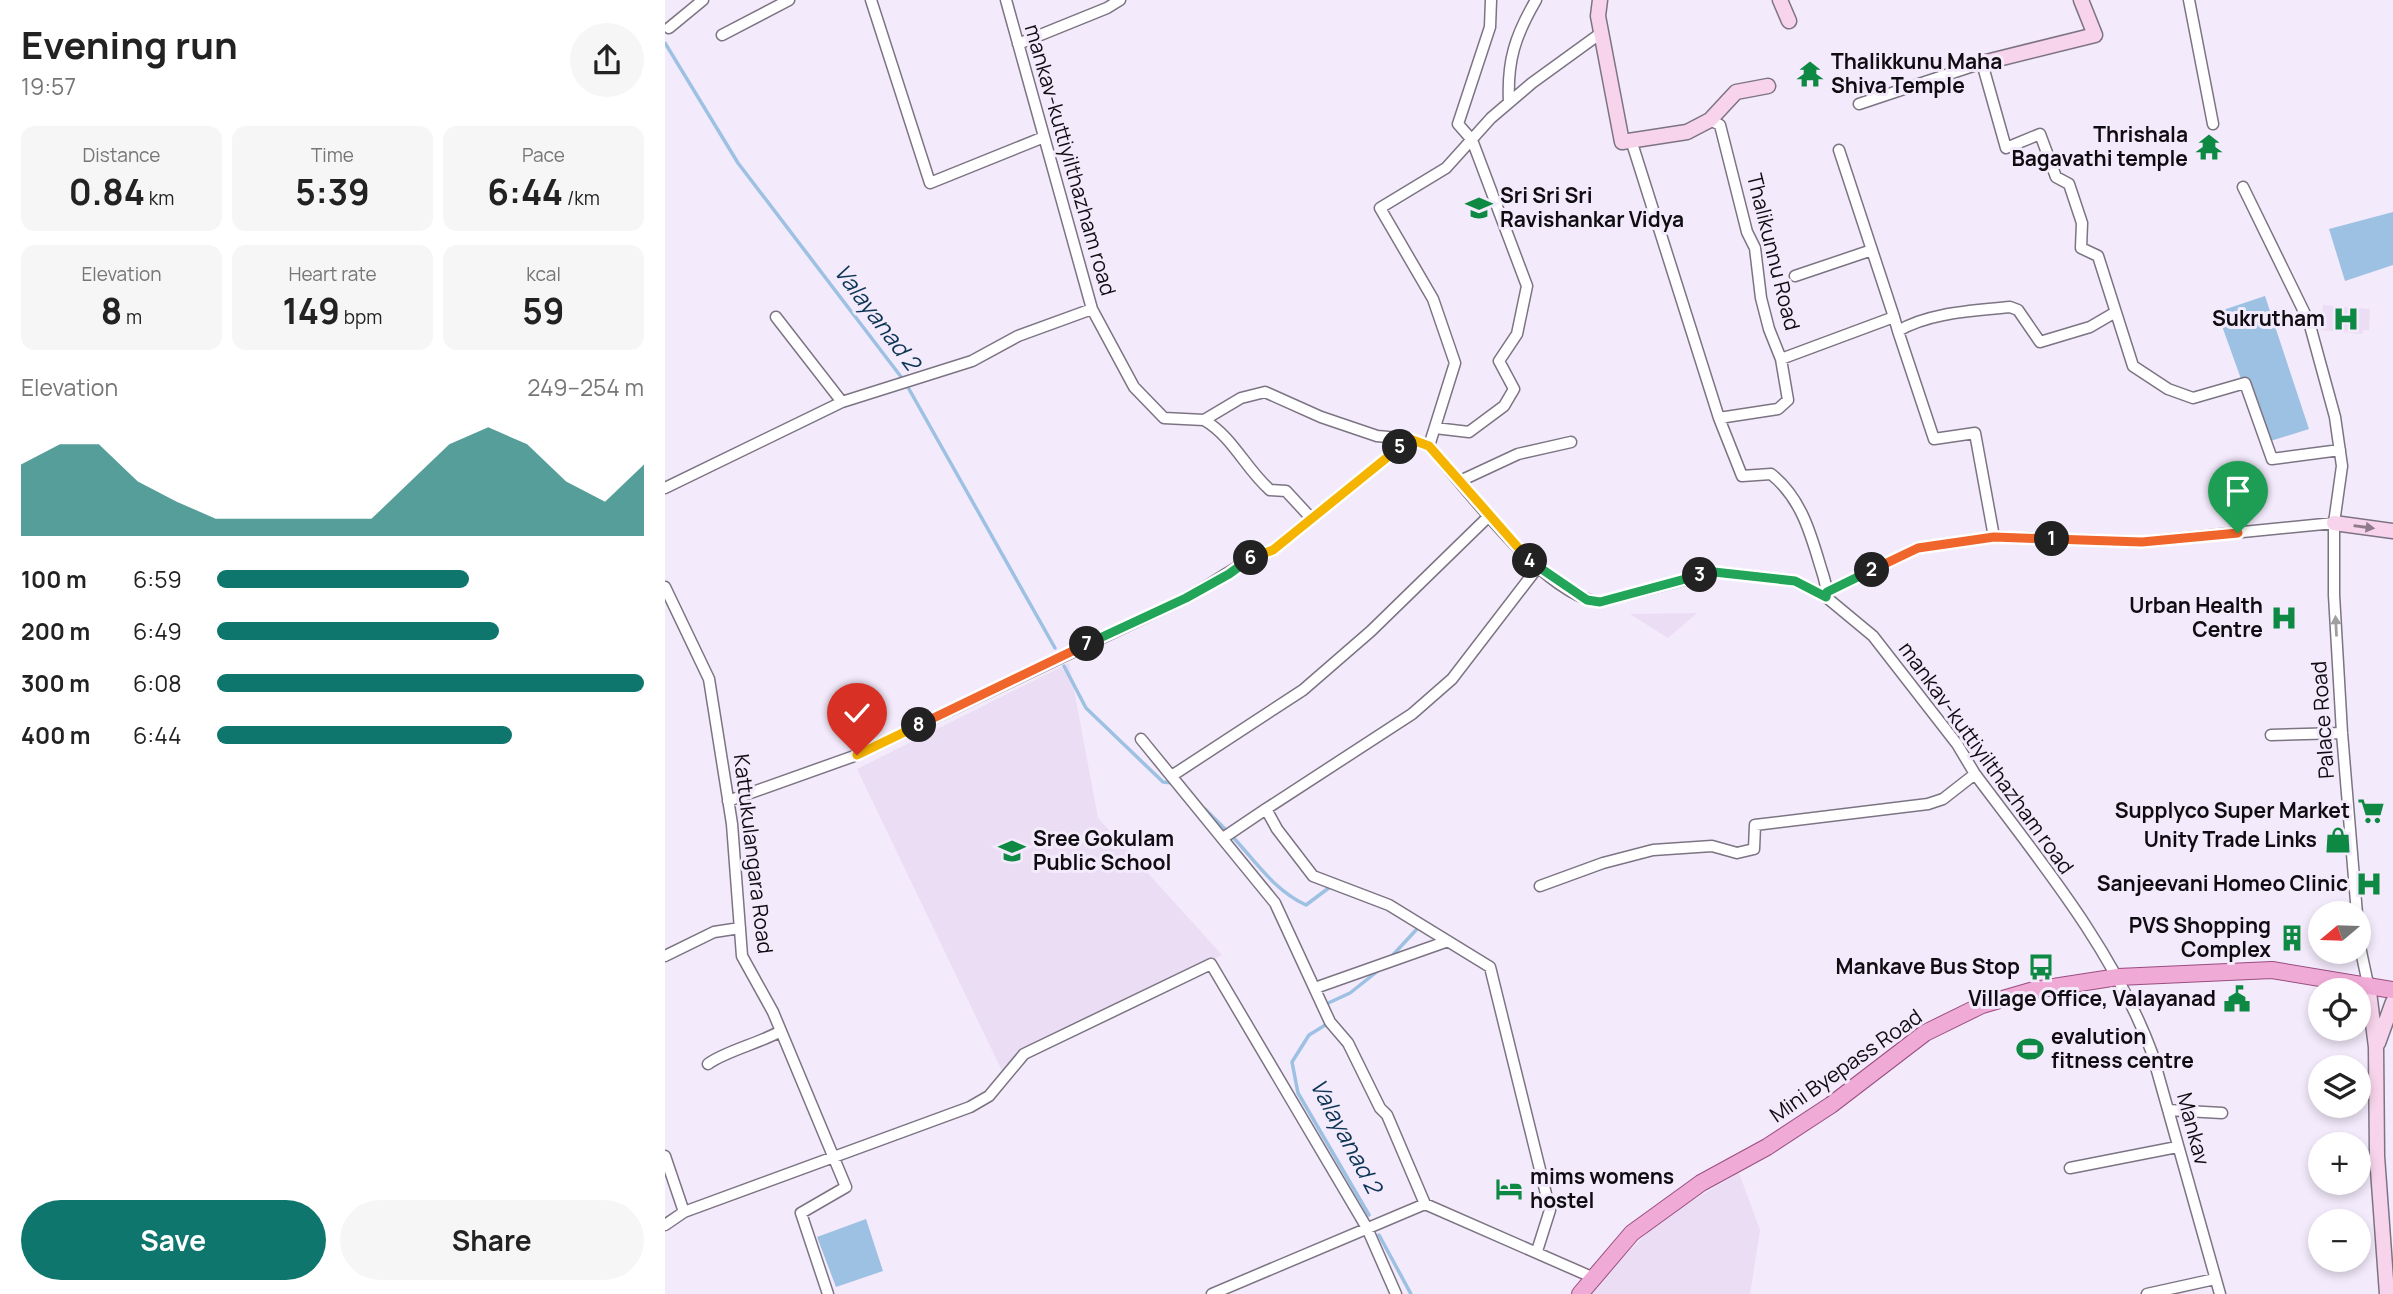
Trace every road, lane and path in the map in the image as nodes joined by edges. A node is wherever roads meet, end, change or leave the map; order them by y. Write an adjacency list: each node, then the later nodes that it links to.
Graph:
1 (703, 0): 13 (street)
2 (789, 0): 15 (street)
3 (871, 0): 23 (street)
4 (1006, 0): 16 (street, mankav-kuttiyilthazham road)
5 (1120, 0): 16 (street)
6 (1492, 0): 24 (street)
7 (1536, 0): 19 (street)
8 (1600, 0): 14 (street)
9 (1780, 0): 12 (street)
10 (2081, 0): 17 (street)
11 (2189, 0): 22 (street)
12 (1789, 21)
13 (669, 29)
14 (1601, 33): 19 (street); 25 (street)
15 (722, 35)
16 (1018, 44): 23 (street, mankav-kuttiyilthazham road)
17 (1982, 63): 20 (street); 31 (street)
18 (1768, 86): 21 (street)
19 (1509, 102): 24 (street)
20 (1859, 104)
21 (1710, 120): 25 (street); 35 (street, Thalikunnu Road)
22 (2213, 124)
23 (1044, 137): 30 (street, mankav-kuttiyilthazham road)
24 (1472, 140): 39 (street); 39 (street)
25 (1631, 141): 37 (street)
26 (1839, 150): 28 (street)
27 (2243, 187): 43 (street, Palace Road)
28 (1872, 250): 29 (street); 33 (street)
29 (1795, 276)
30 (1092, 309): 36 (street); 38 (street, mankav-kuttiyilthazham road)
31 (2114, 313): 34 (street); 43 (street)
32 (776, 317): 36 (street)
33 (1894, 317): 34 (street); 35 (street, Thalikunnu Road)
34 (1898, 331): 50 (street)
35 (1781, 359): 37 (street, Thalikunnu Road)
36 (842, 402): 45 (street)
37 (1719, 418): 53 (street)
38 (1204, 420): 40 (street, mankav-kuttiyilthazham road); 47 (street)
39 (1435, 428): 42 (street)
40 (1410, 439): 42 (street, mankav-kuttiyilthazham road); 47 (street)
41 (1571, 442): 44 (street)
42 (1429, 446): 44 (street, mankav-kuttiyilthazham road)
43 (2340, 450): 48 (street, Palace Road)
44 (1460, 481): 46 (street, mankav-kuttiyilthazham road)
45 (665, 488)
46 (1489, 516): 51 (street, mankav-kuttiyilthazham road); 58 (street)
47 (1311, 518): 59 (street)
48 (2334, 523): 49 (street, one-way to 49); 50 (street); 54 (street, Palace Road, one-way to 48)
49 (2393, 531)
50 (1994, 537): 53 (street)
51 (1538, 567): 53 (street, mankav-kuttiyilthazham road); 60 (street)
52 (665, 587): 59 (street, Kattukulangara Road)
53 (1827, 594): 57 (street, mankav-kuttiyilthazham road)
54 (2342, 733): 55 (street); 63 (street, Palace Road)
55 (2271, 735)
56 (1141, 739): 58 (street)
57 (1975, 774): 62 (street); 67 (street, mankav-kuttiyilthazham road)
58 (1173, 775): 61 (street)
59 (728, 801): 64 (street, Kattukulangara Road)
60 (1266, 809): 61 (street); 65 (street)
61 (1223, 838): 70 (street)
62 (1540, 886)
63 (2356, 901)
64 (740, 928): 66 (street); 74 (street, Kattukulangara Road)
65 (1448, 941): 70 (street); 87 (street)
66 (665, 956)
67 (2118, 977): 68 (main road, Mini Byepass Road); 77 (street, Mankav); 88 (main road, Mini Byepass Road)
68 (2327, 978)
69 (2371, 985): 71 (main road, Mini Byepass Road)
70 (1315, 988): 83 (street)
71 (2393, 990)
72 (2393, 1002): 75 (street)
73 (2371, 1008): 75 (street)
74 (781, 1031): 76 (street); 81 (street, Kattukulangara Road)
75 (2376, 1047): 96 (street)
76 (708, 1064)
77 (2168, 1110): 78 (street); 79 (street, Mankav)
78 (2222, 1113)
79 (2177, 1147): 82 (street); 89 (street, Mankav)
80 (665, 1156): 84 (street)
81 (833, 1157): 84 (street); 86 (street); 90 (street, Kattukulangara Road)
82 (2070, 1168)
83 (1425, 1204): 86 (street); 87 (street)
84 (684, 1212): 85 (street)
85 (665, 1226)
86 (1367, 1228): 91 (street); 92 (street)
87 (1537, 1251): 88 (street)
88 (1594, 1278): 93 (main road, Mini Byepass Road)
89 (2215, 1279): 94 (street); 95 (street, Mankav)
90 (828, 1294)
91 (1212, 1294)
92 (1397, 1294)
93 (1580, 1294)
94 (2147, 1294)
95 (2220, 1294)
96 (2387, 1294)

